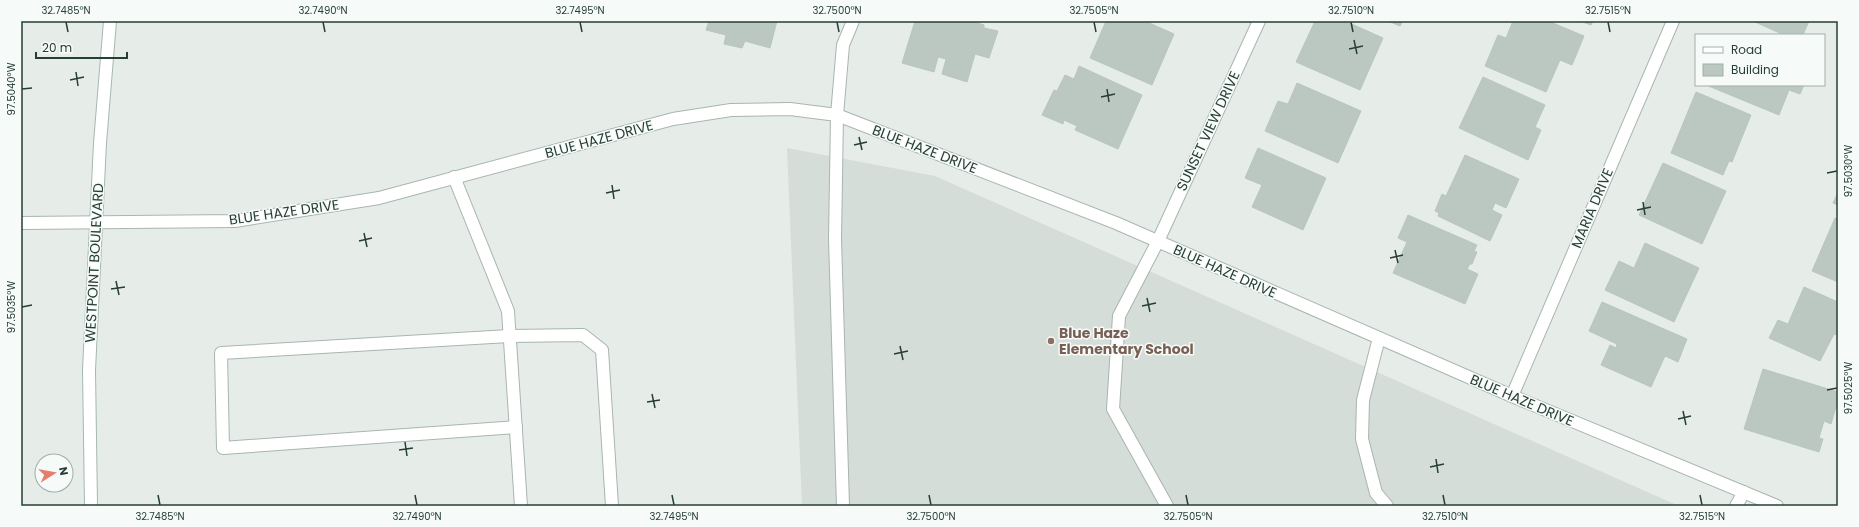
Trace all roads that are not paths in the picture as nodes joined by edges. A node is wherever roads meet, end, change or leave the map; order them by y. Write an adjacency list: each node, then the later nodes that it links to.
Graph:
1 (110, 21): 7 (street, WESTPOINT BOULEVARD)
2 (853, 21): 5 (street)
3 (1259, 21): 9 (street, SUNSET VIEW DRIVE)
4 (1673, 21): 12 (street, MARIA DRIVE)
5 (837, 115): 6 (street, BLUE HAZE DRIVE); 9 (street, BLUE HAZE DRIVE); 18 (street)
6 (454, 177): 7 (street, BLUE HAZE DRIVE); 10 (street)
7 (96, 221): 8 (street, BLUE HAZE DRIVE); 15 (street, WESTPOINT BOULEVARD)
8 (21, 223)
9 (1158, 241): 11 (street, BLUE HAZE DRIVE); 19 (street, SUNSET VIEW DRIVE)
10 (510, 336): 13 (street); 13 (street); 17 (street)
11 (1379, 338): 12 (street, BLUE HAZE DRIVE); 20 (street)
12 (1512, 396): 14 (street, BLUE HAZE DRIVE)
13 (516, 427): 16 (street)
14 (1744, 492): 21 (street); 22 (street, BLUE HAZE DRIVE)
15 (91, 506)
16 (521, 506)
17 (612, 506)
18 (843, 506)
19 (1167, 506)
20 (1387, 506)
21 (1736, 506)
22 (1777, 506)

